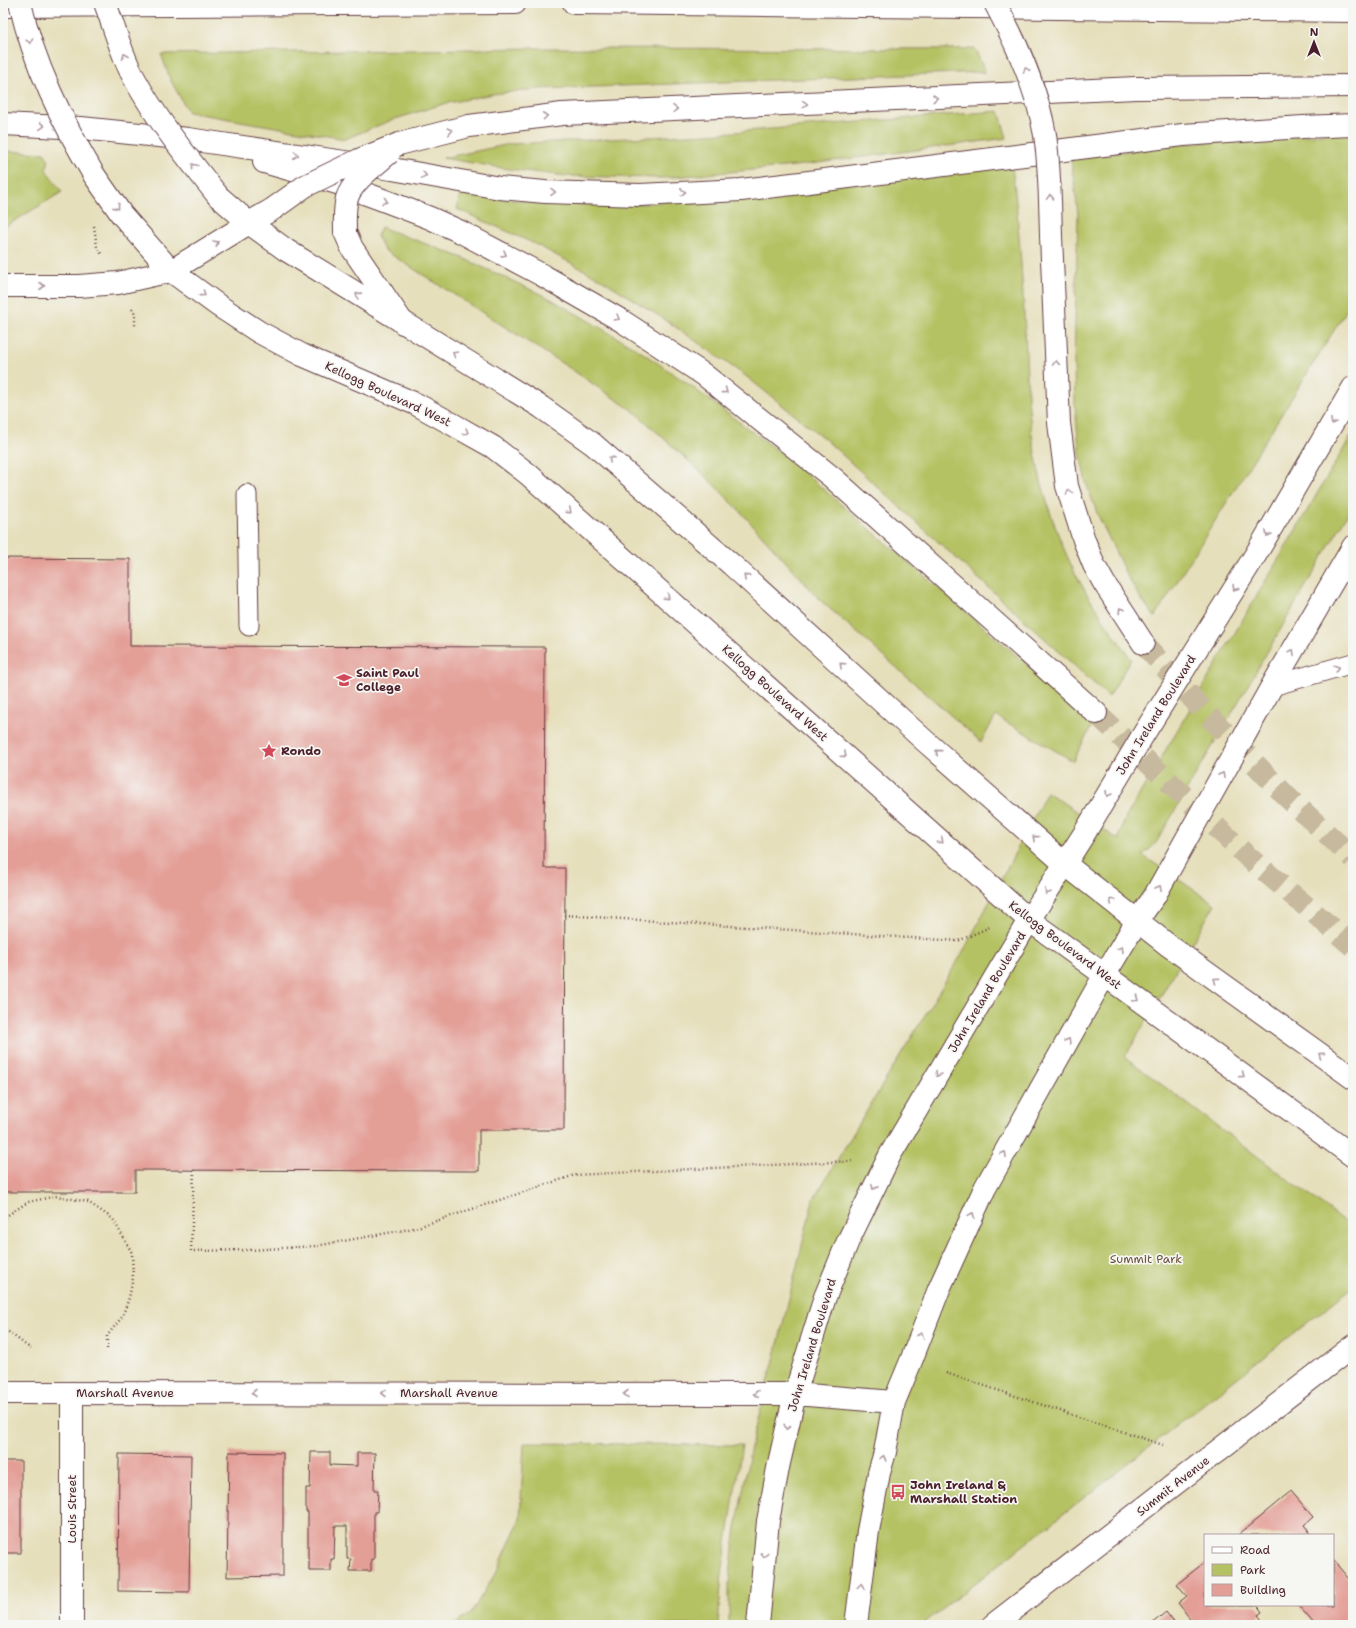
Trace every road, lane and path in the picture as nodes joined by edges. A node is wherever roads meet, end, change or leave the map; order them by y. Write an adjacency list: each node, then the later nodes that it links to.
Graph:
1 (20, 3): 15 (main road, Kellogg Boulevard West, one-way to 15, bridge)
2 (106, 3): 13 (main road, one-way to 2, bridge)
3 (515, 3): 6 (main road)
4 (574, 3): 7 (main road)
5 (995, 3): 23 (main road, one-way to 5, bridge)
6 (3, 6)
7 (1353, 10)
8 (1353, 86): 12 (main road, one-way to 8)
9 (3, 124): 11 (main road, one-way to 11)
10 (1353, 125): 11 (main road, one-way to 10)
11 (188, 140): 26 (main road, one-way to 26)
12 (399, 144): 13 (main road, bridge); 18 (main road, bridge)
13 (249, 223): 15 (main road, one-way to 13); 18 (main road, one-way to 13)
14 (94, 225): 16 (path)
15 (171, 271): 16 (main road); 29 (main road, Kellogg Boulevard West, one-way to 29)
16 (118, 283): 17 (main road, one-way to 16)
17 (3, 286)
18 (404, 323): 27 (main road, one-way to 18)
19 (1353, 388): 27 (main road, John Ireland Boulevard, one-way to 27)
20 (247, 494): 22 (lane)
21 (1353, 547): 25 (main road, one-way to 21)
22 (249, 626)
23 (1143, 643)
24 (1353, 663): 25 (lane, one-way to 24)
25 (1272, 686): 30 (main road, one-way to 25)
26 (1096, 713)
27 (1064, 864): 29 (main road, John Ireland Boulevard, one-way to 29); 30 (main road, one-way to 27)
28 (564, 916): 31 (path)
29 (1029, 920): 32 (main road, Kellogg Boulevard West); 45 (main road, John Ireland Boulevard, one-way to 45)
30 (1137, 921): 32 (main road, one-way to 30); 33 (main road, one-way to 30)
31 (990, 927)
32 (1104, 976): 34 (main road, Kellogg Boulevard West, one-way to 34); 46 (main road, one-way to 32)
33 (1353, 1078)
34 (1353, 1156)
35 (852, 1161): 36 (path)
36 (194, 1170)
37 (3, 1221): 41 (path)
38 (3, 1326): 40 (path)
39 (1353, 1346): 51 (main road, Summit Avenue)
40 (31, 1349)
41 (107, 1349)
42 (946, 1373): 47 (path)
43 (3, 1393): 44 (main road, Marshall Avenue)
44 (72, 1393): 45 (main road, Marshall Avenue, one-way to 44); 48 (main road, Louis Street)
45 (795, 1394): 46 (main road, Marshall Avenue); 49 (main road, John Ireland Boulevard, one-way to 49)
46 (894, 1402): 50 (main road, one-way to 46)
47 (1163, 1445)
48 (72, 1625)
49 (758, 1625)
50 (856, 1625)
51 (993, 1625)

